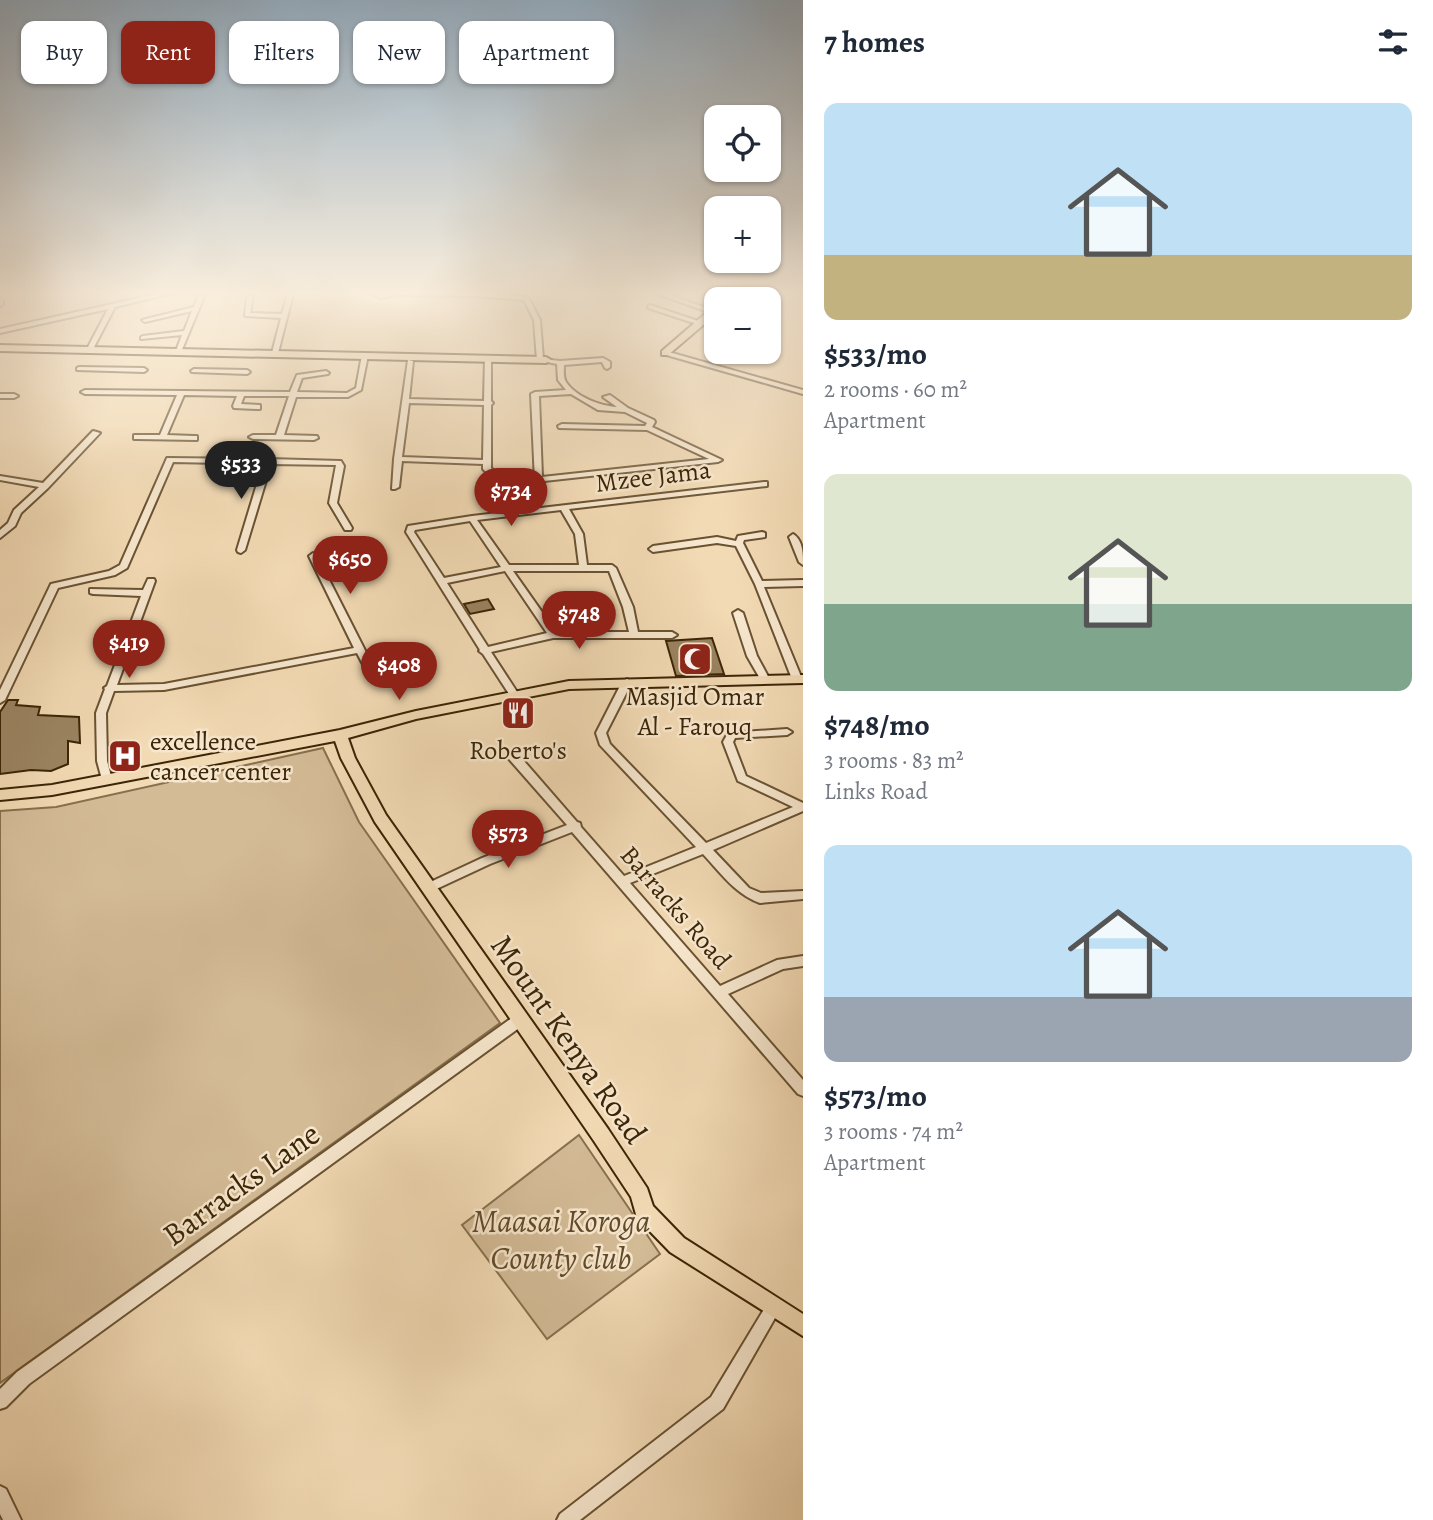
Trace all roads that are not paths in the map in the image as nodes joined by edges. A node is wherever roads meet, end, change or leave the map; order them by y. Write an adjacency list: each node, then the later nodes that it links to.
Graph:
1 (364, 363): 22 (street)
2 (410, 363): 26 (street)
3 (488, 363): 27 (street)
4 (560, 363): 17 (street)
5 (606, 363): 7 (street)
6 (700, 363): 18 (street)
7 (607, 367)
8 (79, 369): 9 (street)
9 (129, 370): 10 (street); 16 (street)
10 (144, 370)
11 (194, 371): 12 (street)
12 (212, 372): 13 (street); 20 (street)
13 (247, 372)
14 (326, 373): 22 (street)
15 (85, 392): 16 (street)
16 (118, 392): 19 (street)
17 (572, 392): 29 (street); 31 (street)
18 (803, 392)
19 (182, 393): 20 (street); 34 (street)
20 (207, 393): 21 (street)
21 (241, 393): 22 (street); 28 (street)
22 (293, 394): 37 (street)
23 (0, 396): 24 (street)
24 (15, 396)
25 (607, 397): 29 (street)
26 (405, 401): 27 (street); 39 (street)
27 (489, 403): 41 (street)
28 (257, 407)
29 (625, 410): 31 (street)
30 (562, 426): 31 (street)
31 (648, 428)
32 (96, 433): 45 (street)
33 (137, 437): 34 (street)
34 (163, 437): 36 (street)
35 (253, 437): 37 (street)
36 (194, 438)
37 (279, 438): 38 (street)
38 (314, 438)
39 (398, 459): 41 (street); 46 (street)
40 (268, 461): 49 (street); 55 (street); 78 (street)
41 (488, 462): 42 (street)
42 (515, 474)
43 (0, 478): 45 (street)
44 (764, 484): 47 (street, Mzee Jama)
45 (45, 486): 50 (street)
46 (395, 487)
47 (564, 508): 48 (street, Mzee Jama); 58 (street)
48 (472, 518): 59 (street); 61 (street, Mzee Jama)
49 (348, 528)
50 (2, 530)
51 (762, 535): 53 (street)
52 (793, 537): 57 (street)
53 (740, 544): 54 (street); 63 (street)
54 (653, 549)
55 (242, 550)
56 (313, 556): 70 (street)
57 (803, 562)
58 (583, 566): 59 (street); 67 (street)
59 (508, 568): 61 (street); 68 (street)
60 (150, 581): 65 (street)
61 (441, 581): 71 (street, Mzee Jama)
62 (803, 583): 63 (street)
63 (759, 584): 73 (street)
64 (93, 591): 65 (street)
65 (145, 593): 76 (street)
66 (738, 613): 74 (street)
67 (634, 634): 68 (street); 69 (street)
68 (554, 635): 71 (street)
69 (672, 635)
70 (359, 650): 72 (street); 76 (street)
71 (484, 651): 77 (street, Mzee Jama)
72 (374, 678)
73 (800, 679): 74 (main road)
74 (765, 680): 75 (main road)
75 (626, 682): 77 (main road); 86 (street)
76 (109, 688): 82 (street)
77 (514, 695): 80 (main road)
78 (0, 700)
79 (787, 732): 84 (street)
80 (341, 734): 82 (main road); 88 (main road, Mount Kenya Road)
81 (513, 755): 85 (street, Barracks Road)
82 (107, 780): 83 (main road)
83 (0, 795)
84 (803, 807): 86 (street)
85 (576, 827): 87 (street, Barracks Road); 88 (street)
86 (702, 848): 87 (street); 89 (street)
87 (623, 881): 91 (street, Barracks Road)
88 (428, 888): 92 (main road, Mount Kenya Road)
89 (803, 895)
90 (803, 961): 91 (street)
91 (720, 992): 93 (street, Barracks Road)
92 (521, 1019): 94 (main road, Mount Kenya Road); 96 (street, Barracks Lane)
93 (803, 1090)
94 (774, 1306): 95 (main road, Mount Kenya Road); 99 (street)
95 (803, 1326)
96 (0, 1401)
97 (0, 1495): 98 (street)
98 (12, 1520)
99 (566, 1520)

